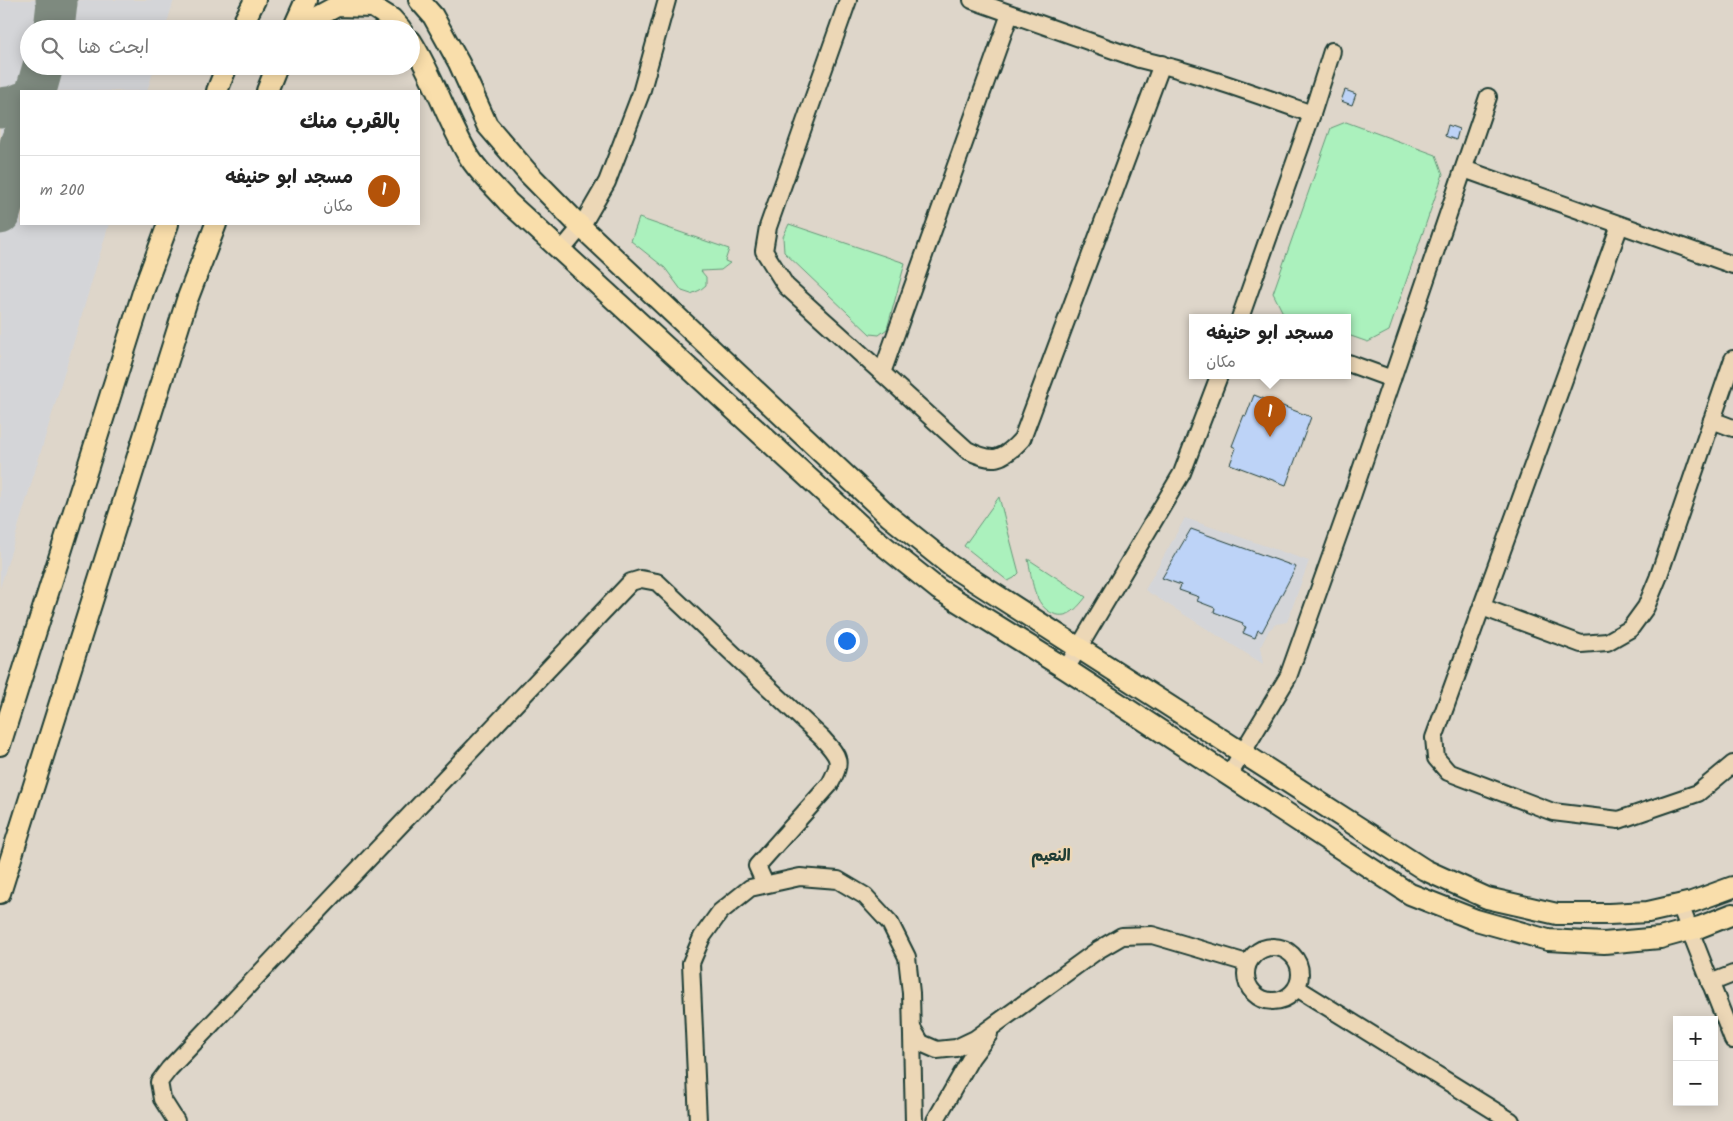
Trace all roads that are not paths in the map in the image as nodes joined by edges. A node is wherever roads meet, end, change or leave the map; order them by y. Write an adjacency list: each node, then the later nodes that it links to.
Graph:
1 (255, 0): 9 (main road)
2 (306, 0): 10 (main road)
3 (372, 0): 13 (main road)
4 (419, 0): 27 (main road)
5 (666, 0): 27 (street)
6 (848, 0): 33 (street)
7 (972, 0): 8 (street)
8 (1010, 14): 16 (street); 33 (street)
9 (245, 20)
10 (297, 20)
11 (312, 20): 12 (main road)
12 (392, 20)
13 (393, 20)
14 (1332, 51): 22 (street)
15 (420, 56): 28 (main road)
16 (1162, 64): 22 (street); 33 (street)
17 (223, 75): 19 (main road)
18 (273, 75): 20 (main road)
19 (217, 90)
20 (267, 90)
21 (1488, 97): 23 (street)
22 (1312, 114): 30 (street)
23 (1464, 169): 26 (street); 35 (street)
24 (168, 225): 41 (main road)
25 (216, 225): 47 (main road)
26 (1620, 225): 29 (street); 38 (street)
27 (582, 227): 28 (street); 39 (main road)
28 (561, 251): 40 (main road)
29 (1733, 265)
30 (1241, 314)
31 (1733, 359): 36 (street)
32 (1351, 364): 35 (street)
33 (882, 373)
34 (1218, 379): 39 (street)
35 (1392, 379): 42 (street)
36 (1712, 420): 37 (street); 38 (street)
37 (1733, 428)
38 (1482, 607): 43 (street)
39 (1078, 648): 40 (street); 42 (main road)
40 (1066, 669): 44 (main road)
41 (0, 745)
42 (1242, 752): 44 (street); 48 (main road)
43 (1733, 764)
44 (1229, 775): 50 (main road)
45 (765, 884): 56 (street); 58 (street); 59 (street)
46 (1733, 887): 48 (main road)
47 (0, 893)
48 (1680, 905): 50 (street)
49 (1733, 914): 50 (main road)
50 (1690, 930): 53 (street)
51 (1247, 963): 54 (street); 54 (street); 55 (street)
52 (1733, 974): 53 (street)
53 (1710, 983): 57 (street)
54 (1296, 988): 62 (street)
55 (999, 1020): 56 (street); 61 (street)
56 (912, 1028): 60 (street)
57 (1733, 1040)
58 (176, 1121)
59 (698, 1121)
60 (914, 1121)
61 (935, 1121)
62 (1511, 1121)

